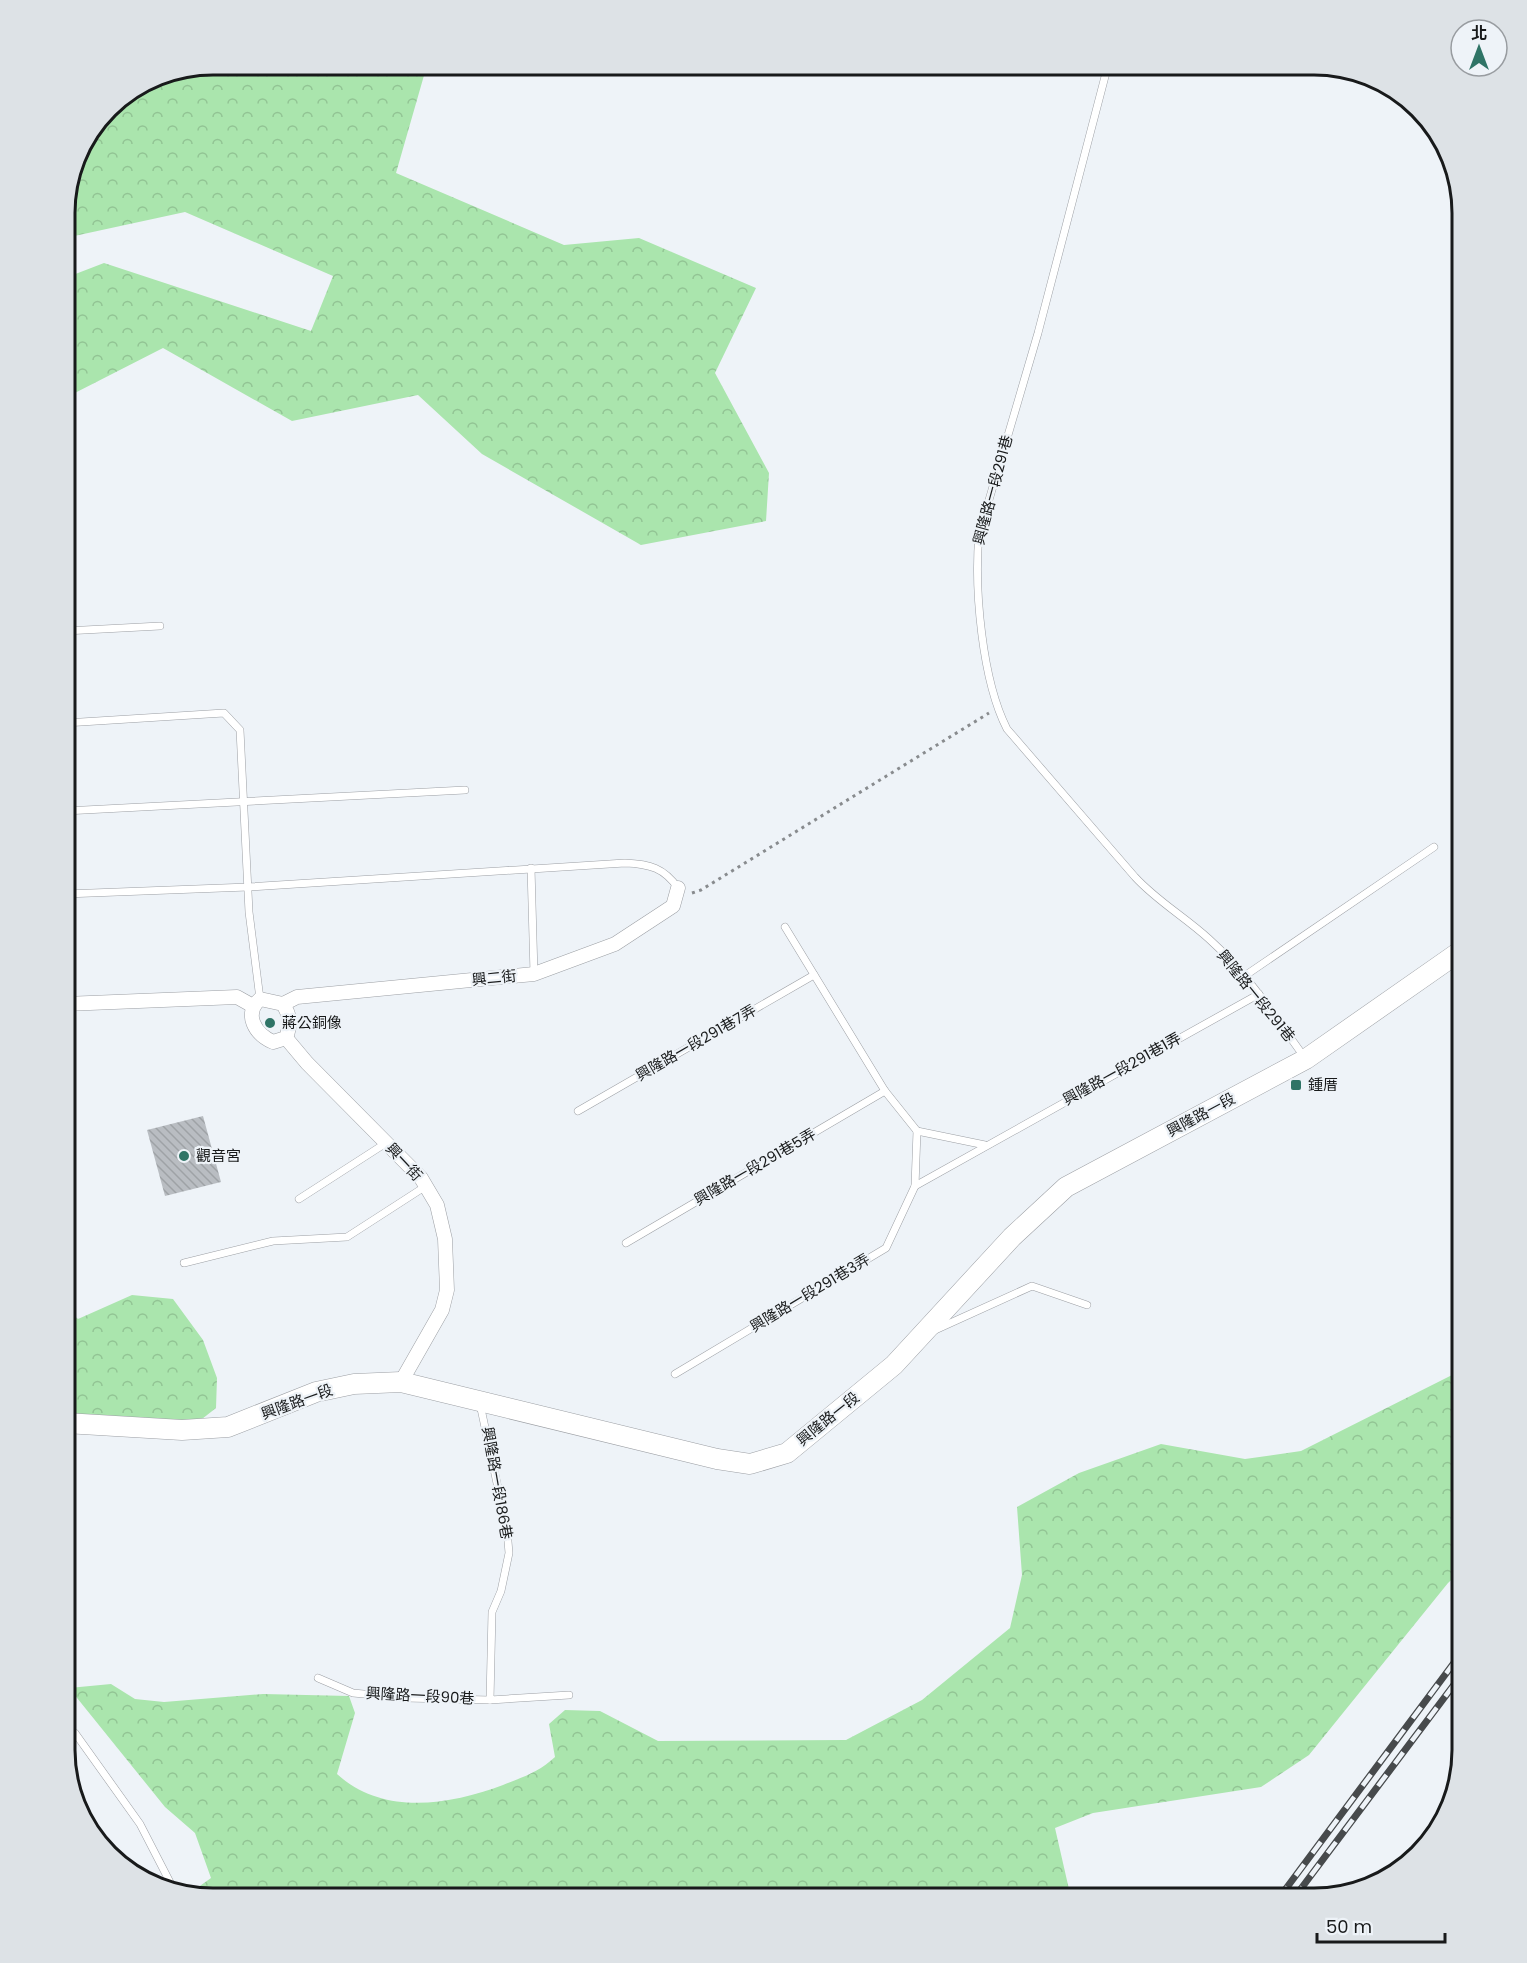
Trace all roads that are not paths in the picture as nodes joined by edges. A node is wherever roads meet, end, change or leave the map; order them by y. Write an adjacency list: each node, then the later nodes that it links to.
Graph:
1 (1105, 75): 17 (lane, 興隆路一段291巷)
2 (160, 626): 3 (lane)
3 (75, 630)
4 (75, 722): 6 (lane)
5 (465, 790): 6 (lane)
6 (244, 802): 7 (lane); 10 (lane)
7 (75, 811)
8 (1434, 847): 17 (lane)
9 (531, 868): 10 (lane); 11 (lane); 15 (lane)
10 (248, 887): 12 (lane); 19 (lane)
11 (677, 892): 15 (street, 興二街)
12 (75, 894)
13 (785, 927): 16 (lane)
14 (1452, 958): 23 (street, 興隆路一段)
15 (534, 974): 21 (street, 興二街)
16 (814, 975): 24 (lane); 25 (lane, 興隆路一段291巷7弄)
17 (1242, 977): 18 (lane, 興隆路一段291巷)
18 (1259, 994): 23 (lane, 興隆路一段291巷); 28 (lane, 興隆路一段291巷1弄)
19 (256, 1002): 20 (street); 21 (street); 22 (street)
20 (75, 1004)
21 (283, 1004): 22 (street)
22 (286, 1038): 27 (street, 興一街)
23 (1306, 1059): 35 (street, 興隆路一段)
24 (885, 1091): 26 (lane); 32 (lane, 興隆路一段291巷5弄)
25 (578, 1111)
26 (917, 1131): 28 (lane); 29 (lane)
27 (386, 1143): 30 (street, 興一街); 31 (lane)
28 (985, 1145): 29 (lane, 興隆路一段291巷1弄)
29 (915, 1185): 36 (lane, 興隆路一段291巷3弄)
30 (426, 1186): 33 (lane); 37 (street, 興一街)
31 (299, 1199)
32 (626, 1243)
33 (184, 1263)
34 (1087, 1305): 35 (lane)
35 (922, 1336): 38 (street, 興隆路一段)
36 (675, 1374)
37 (401, 1382): 38 (street, 興隆路一段); 39 (street, 興隆路一段)
38 (479, 1402): 42 (lane, 興隆路一段186巷)
39 (75, 1424)
40 (318, 1678): 42 (lane, 興隆路一段90巷)
41 (569, 1695): 42 (lane)
42 (490, 1700)
43 (75, 1732): 44 (lane)
44 (170, 1881)

